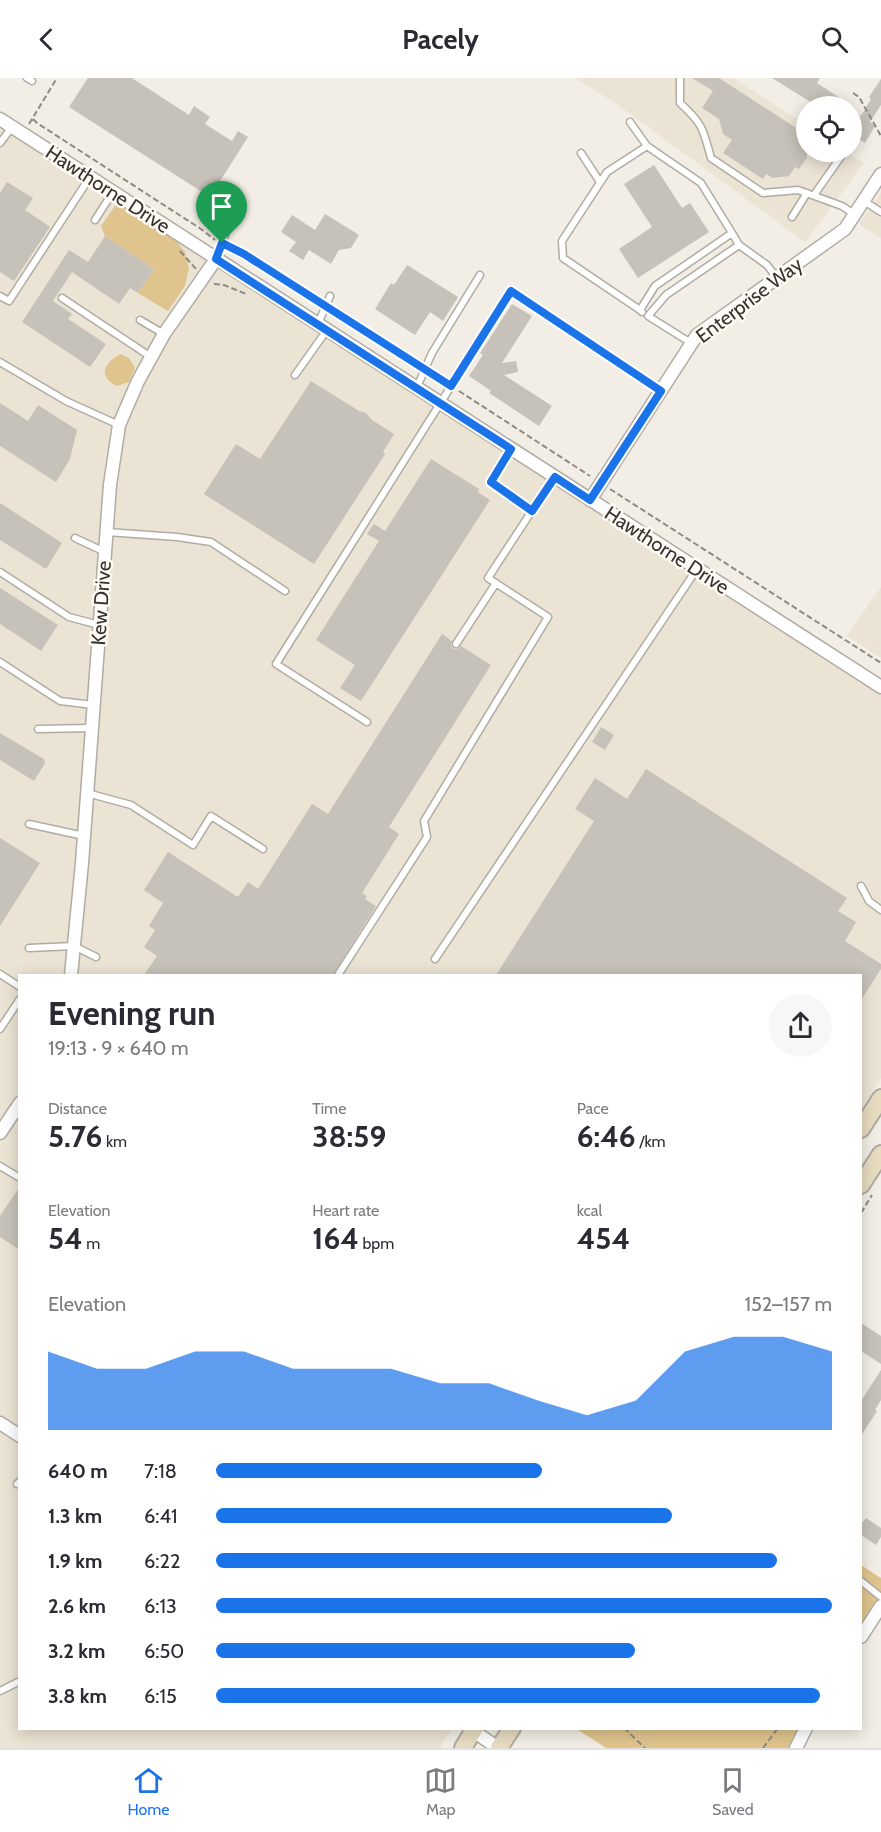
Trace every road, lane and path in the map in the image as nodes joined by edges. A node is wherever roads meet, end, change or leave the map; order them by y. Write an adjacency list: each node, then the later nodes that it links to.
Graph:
1 (57, 78): 5 (path)
2 (680, 78): 18 (lane)
3 (853, 93): 9 (path)
4 (0, 119): 8 (street, Hawthorne Drive)
5 (33, 119): 7 (path); 26 (path)
6 (630, 122): 11 (lane)
7 (29, 125)
8 (12, 127): 10 (lane); 15 (street, Hawthorne Drive)
9 (881, 136)
10 (0, 143)
11 (647, 146): 16 (lane); 24 (lane)
12 (581, 153): 16 (lane)
13 (836, 162): 18 (lane)
14 (881, 174): 19 (street, Enterprise Way)
15 (90, 177): 17 (street, Hawthorne Drive); 31 (lane)
16 (600, 182): 35 (lane)
17 (113, 192): 23 (lane); 28 (street, Hawthorne Drive)
18 (811, 194): 21 (lane); 22 (lane)
19 (863, 200): 20 (lane); 21 (street, Enterprise Way)
20 (881, 212)
21 (854, 214): 30 (street, Enterprise Way)
22 (792, 217)
23 (95, 220)
24 (732, 234): 27 (lane); 35 (lane)
25 (225, 235): 26 (lane)
26 (222, 243): 28 (lane); 34 (path)
27 (739, 245): 30 (lane); 36 (lane)
28 (216, 259): 38 (street, Hawthorne Drive); 39 (street, Kew Drive)
29 (480, 275): 43 (lane)
30 (777, 278): 40 (street, Enterprise Way)
31 (0, 296)
32 (330, 296): 34 (lane)
33 (62, 298): 41 (lane)
34 (326, 306): 38 (lane); 43 (path)
35 (640, 310): 36 (lane)
36 (648, 316): 40 (lane)
37 (140, 320): 39 (lane)
38 (322, 327): 44 (lane); 46 (street, Hawthorne Drive)
39 (164, 334): 41 (street, Kew Drive)
40 (691, 343): 47 (street, Enterprise Way)
41 (152, 357): 49 (street, Kew Drive)
42 (0, 362): 49 (lane)
43 (424, 370): 45 (path); 46 (lane)
44 (295, 375)
45 (451, 386): 47 (lane); 48 (lane); 51 (path)
46 (416, 388): 48 (street, Hawthorne Drive)
47 (661, 391): 54 (street, Enterprise Way)
48 (441, 403): 50 (street, Hawthorne Drive); 69 (lane)
49 (119, 425): 56 (street, Kew Drive)
50 (511, 449): 52 (street, Hawthorne Drive); 55 (lane)
51 (584, 472)
52 (555, 477): 54 (street, Hawthorne Drive); 55 (lane)
53 (614, 492): 66 (path)
54 (590, 500): 59 (street, Hawthorne Drive)
55 (532, 511): 61 (lane)
56 (106, 531): 58 (street, Kew Drive); 62 (lane)
57 (75, 538): 58 (lane)
58 (105, 552): 63 (street, Kew Drive)
59 (697, 569): 67 (street, Hawthorne Drive); 81 (lane)
60 (0, 572): 63 (lane)
61 (495, 583): 64 (lane); 84 (lane)
62 (285, 591)
63 (99, 625): 68 (street, Kew Drive)
64 (456, 644)
65 (0, 662): 68 (lane)
66 (881, 663)
67 (881, 687)
68 (93, 705): 70 (street, Kew Drive)
69 (367, 722)
70 (92, 728): 71 (lane); 72 (street, Kew Drive)
71 (38, 729)
72 (87, 793): 74 (street, Kew Drive); 75 (lane)
73 (28, 824): 74 (lane)
74 (84, 836): 78 (street, Kew Drive)
75 (263, 849)
76 (861, 886): 77 (lane)
77 (881, 910)
78 (74, 946): 79 (lane); 80 (lane); 83 (street, Kew Drive)
79 (29, 948)
80 (96, 957)
81 (435, 959)
82 (0, 974): 85 (lane)
83 (71, 974)
84 (339, 974)
85 (18, 986)
86 (18, 1002): 87 (lane)
87 (0, 1029)
88 (881, 1098): 90 (main road)
89 (18, 1106): 91 (street)
90 (862, 1127)
91 (0, 1133)
92 (881, 1154): 95 (main road)
93 (0, 1166): 94 (lane)
94 (18, 1177)
95 (868, 1188): 96 (path)
96 (862, 1209)
97 (0, 1423): 98 (street)
98 (18, 1435)
99 (862, 1582): 100 (lane)
100 (881, 1597)
101 (881, 1606): 102 (street)
102 (862, 1635)
103 (18, 1682): 104 (lane)
104 (0, 1691)
105 (472, 1730): 111 (main road)
106 (473, 1730): 112 (street)
107 (511, 1730): 112 (main road)
108 (626, 1730): 113 (path)
109 (776, 1730): 114 (path)
110 (805, 1730): 115 (street)
111 (463, 1748)
112 (498, 1748)
113 (645, 1748)
114 (763, 1748)
115 (796, 1748)

